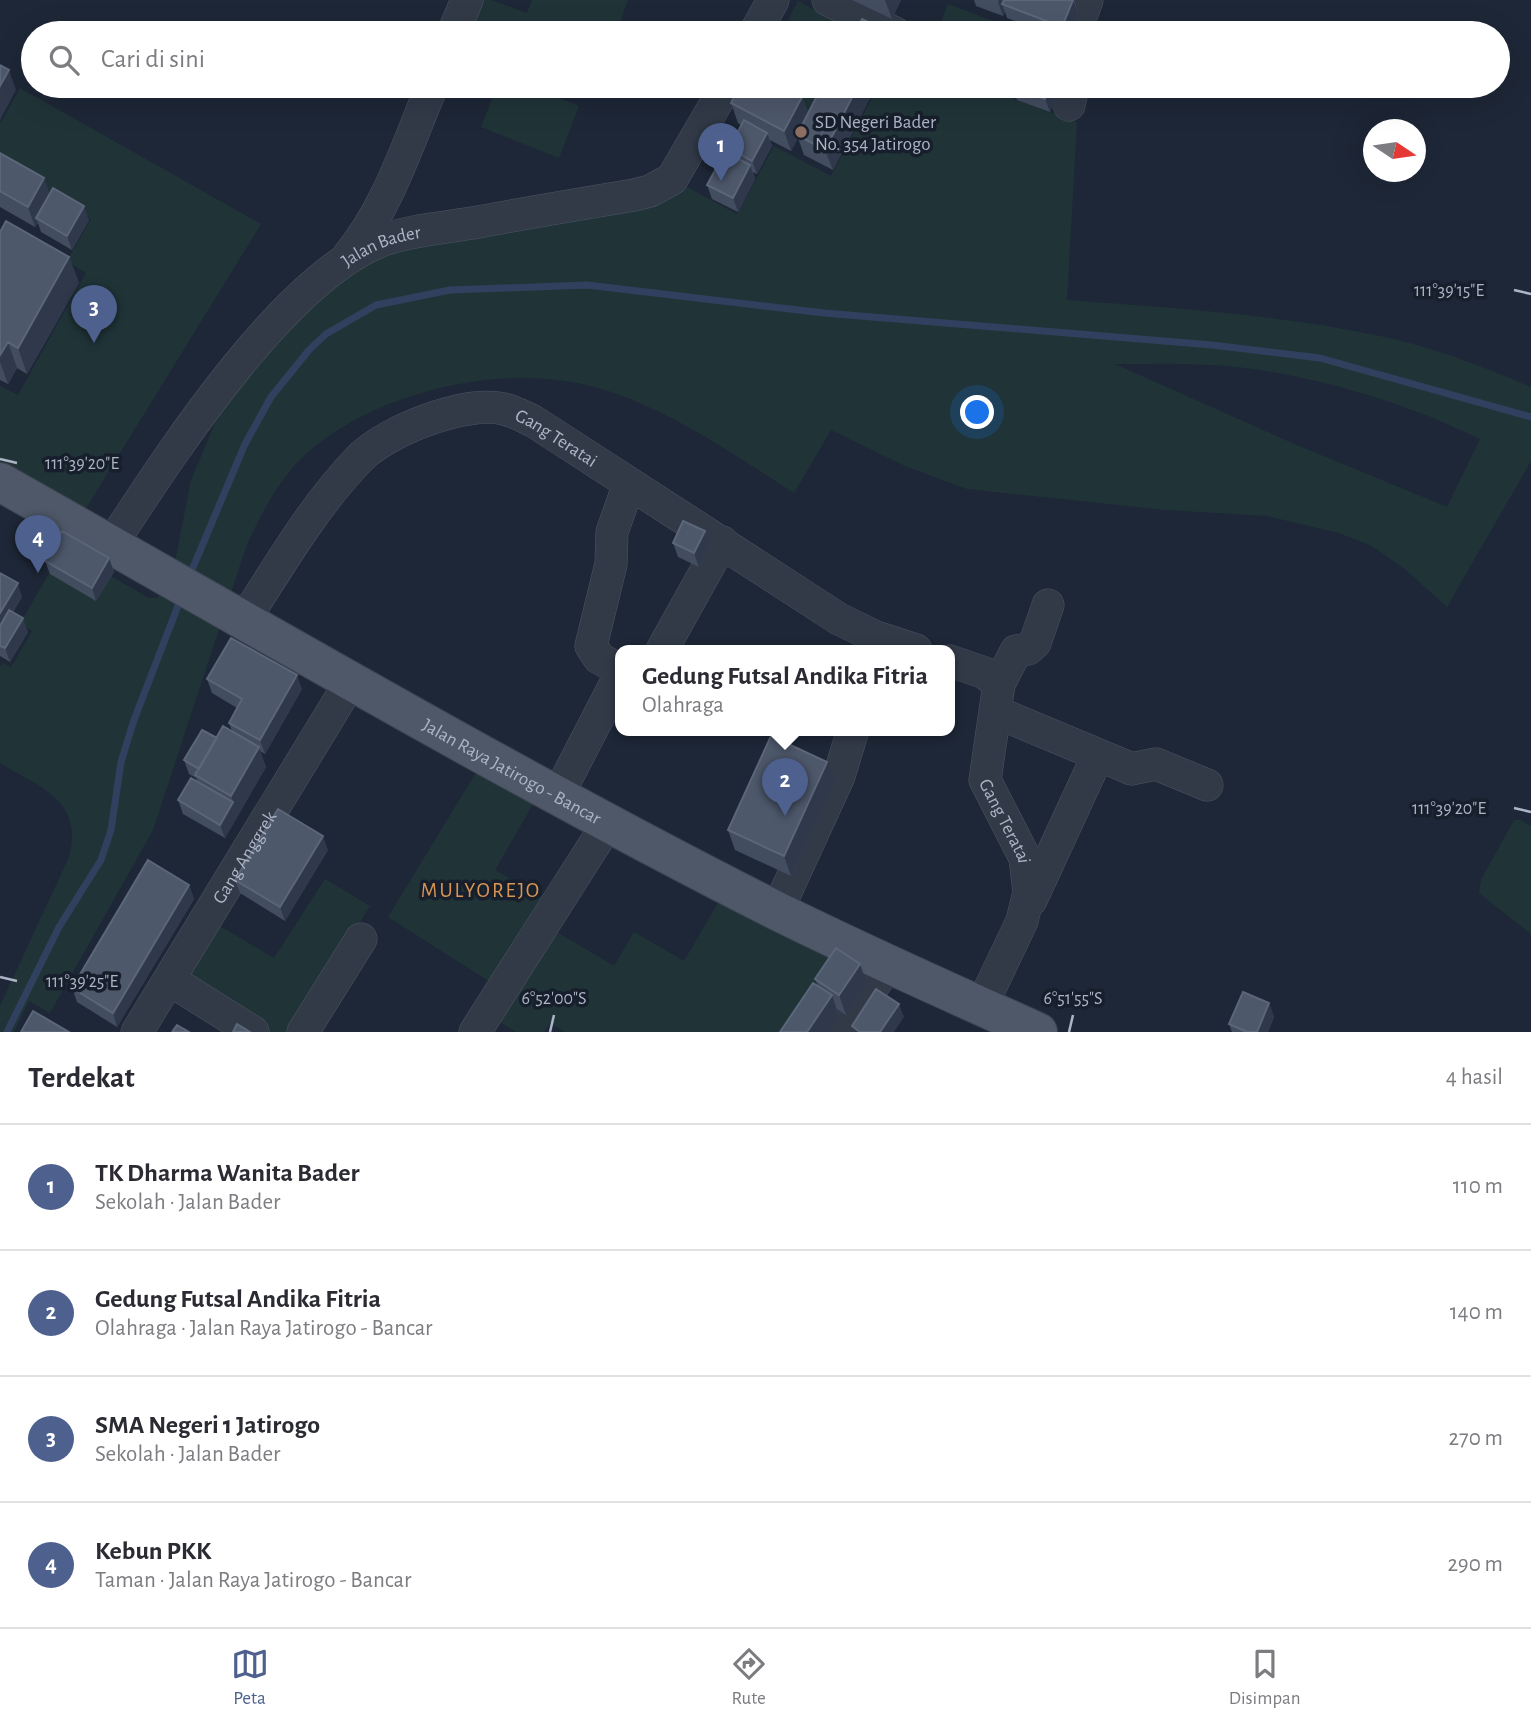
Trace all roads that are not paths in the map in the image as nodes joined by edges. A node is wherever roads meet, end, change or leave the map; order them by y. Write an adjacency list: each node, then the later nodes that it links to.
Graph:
1 (467, 0): 5 (street)
2 (773, 0): 6 (street)
3 (828, 0): 7 (street)
4 (1087, 0): 8 (street)
5 (458, 21)
6 (762, 21)
7 (871, 21)
8 (1079, 21)
9 (427, 98): 11 (street)
10 (719, 98): 11 (street, Jalan Bader)
11 (347, 257): 15 (street, Jalan Bader)
12 (0, 482): 15 (main road, Jalan Raya Jatirogo - Bancar)
13 (629, 484): 14 (street, Gang Teratai); 17 (street, Gang Teratai); 21 (street)
14 (722, 542): 18 (street, Gang Teratai); 19 (street)
15 (120, 550): 17 (main road, Jalan Raya Jatirogo - Bancar)
16 (1048, 606): 24 (street, Gang Teratai)
17 (236, 618): 22 (main road, Jalan Raya Jatirogo - Bancar)
18 (874, 643)
19 (665, 645)
20 (955, 663): 24 (street)
21 (615, 667)
22 (351, 681): 28 (main road, Jalan Raya Jatirogo - Bancar); 34 (street, Gang Anggrek)
23 (615, 687): 28 (street)
24 (998, 698): 26 (street); 30 (street, Gang Teratai)
25 (851, 736): 31 (street)
26 (1098, 755): 27 (street); 30 (street)
27 (1207, 785)
28 (558, 795): 29 (main road, Jalan Raya Jatirogo - Bancar)
29 (608, 822): 31 (main road, Jalan Raya Jatirogo - Bancar); 39 (street)
30 (1027, 907): 35 (street, Gang Teratai)
31 (777, 911): 33 (main road, Jalan Raya Jatirogo - Bancar)
32 (361, 939): 38 (street)
33 (889, 963): 35 (main road, Jalan Raya Jatirogo - Bancar); 40 (street)
34 (170, 980): 36 (street, Gang Anggrek); 37 (street)
35 (981, 1007): 41 (main road, Jalan Raya Jatirogo - Bancar)
36 (137, 1032)
37 (253, 1032)
38 (303, 1032)
39 (475, 1032)
40 (842, 1032)
41 (1038, 1032)

